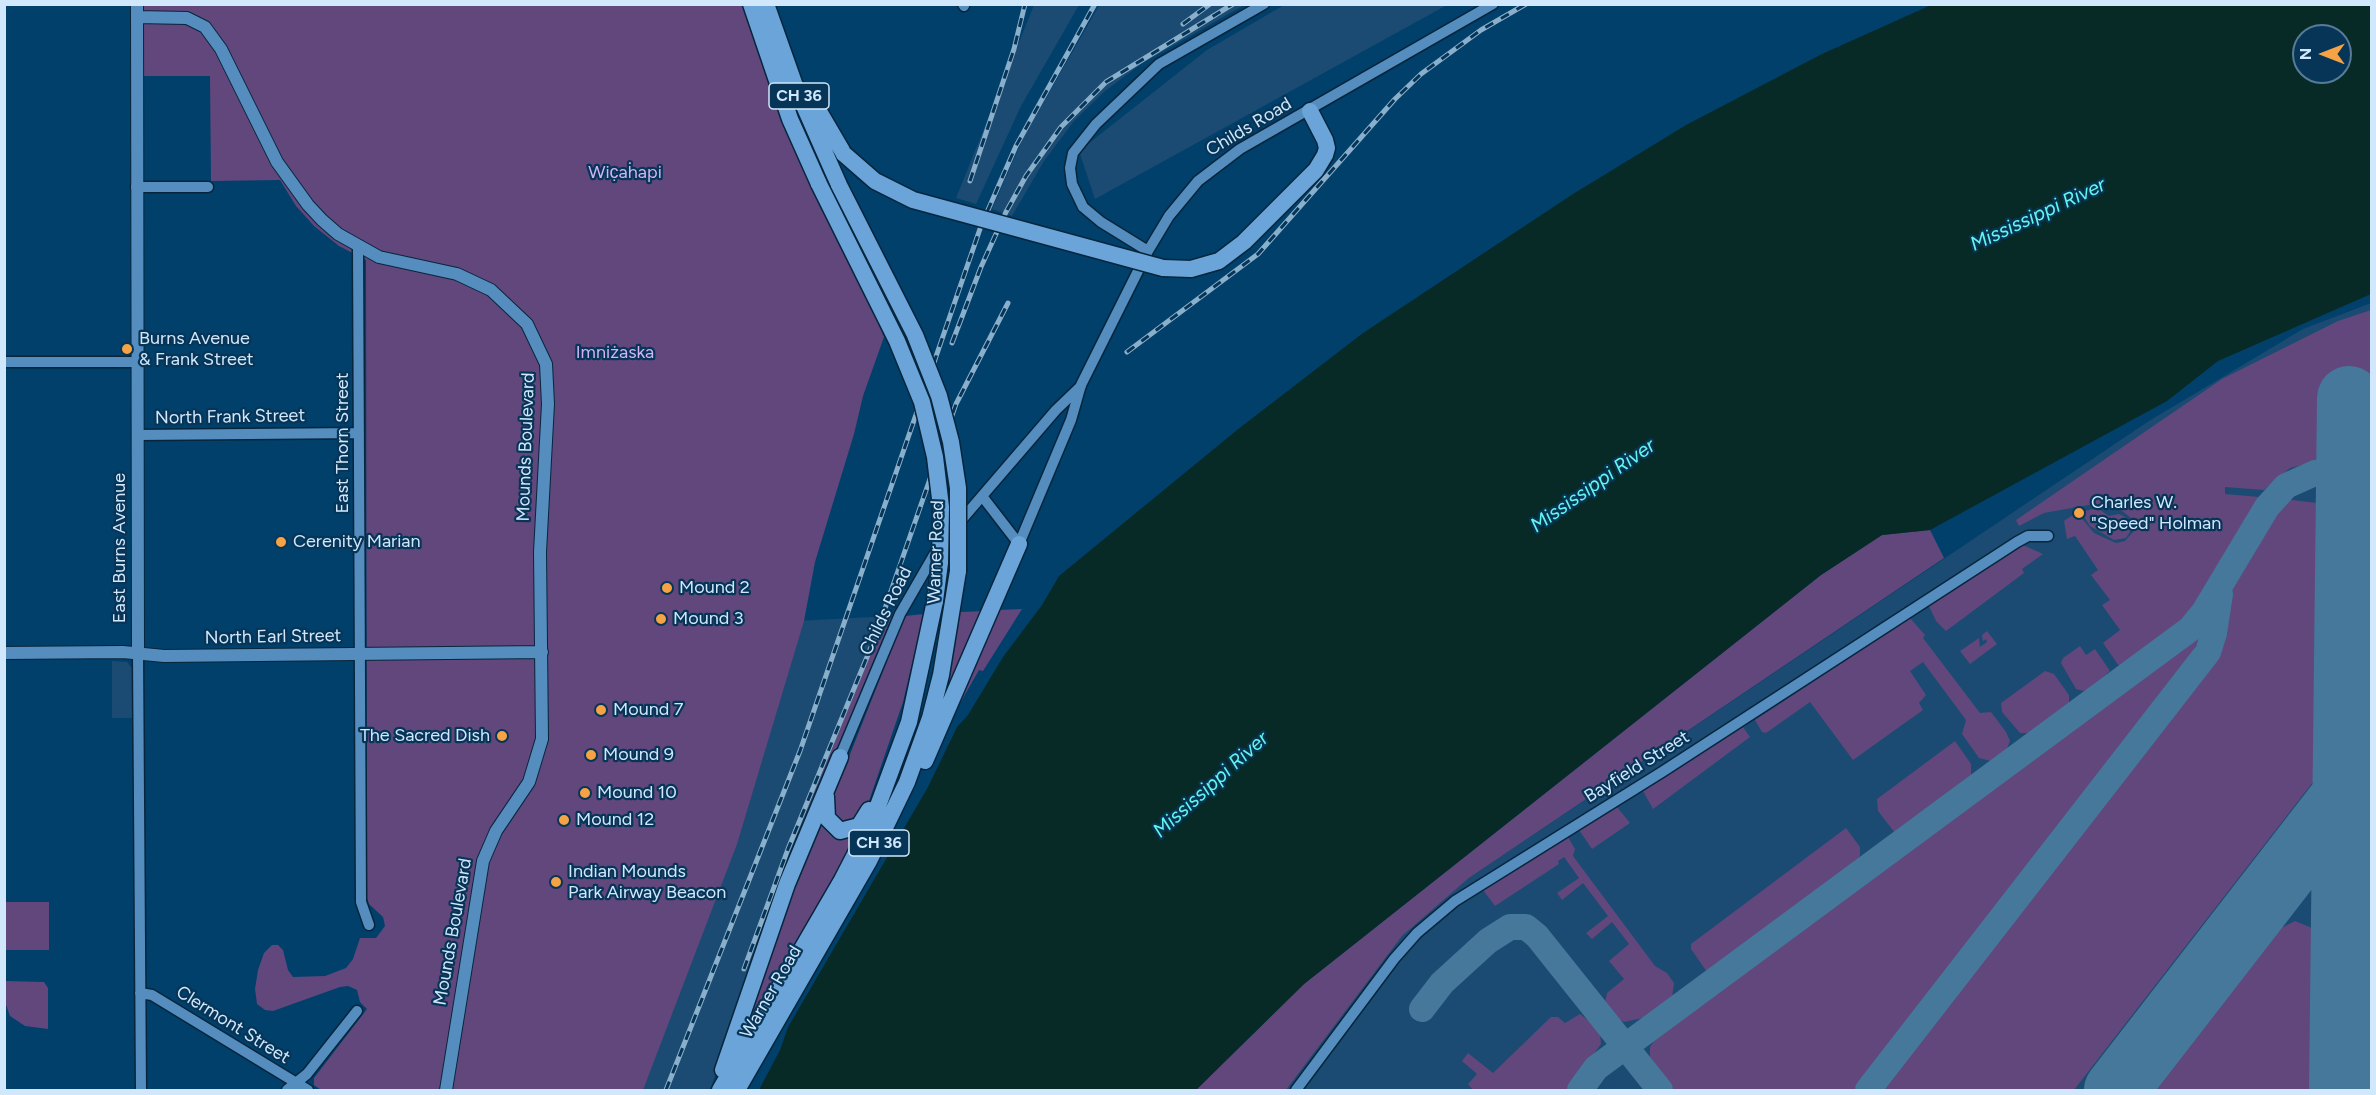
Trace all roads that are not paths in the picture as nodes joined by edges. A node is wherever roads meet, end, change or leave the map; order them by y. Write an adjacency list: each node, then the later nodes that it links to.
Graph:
1 (751, 4): 24 (highway, Warner Road / CH 36, bridge)
2 (766, 4): 6 (highway, Warner Road / CH 36)
3 (1264, 4): 11 (street)
4 (1493, 4): 7 (street, Childs Road)
5 (137, 11): 9 (street, East Burns Avenue); 10 (street, Mounds Boulevard)
6 (778, 41): 7 (highway, bridge); 26 (highway, Warner Road / CH 36, bridge)
7 (1310, 111): 11 (street, Childs Road)
8 (208, 187): 9 (street)
9 (136, 188): 13 (street, East Burns Avenue)
10 (358, 247): 15 (street, East Thorn Street); 20 (street, Mounds Boulevard)
11 (1148, 251): 14 (street, Childs Road)
12 (4, 362): 13 (street)
13 (137, 362): 16 (street, East Burns Avenue)
14 (1081, 385): 17 (street, Childs Road); 19 (street, Childs Road)
15 (359, 432): 16 (street, North Frank Street); 23 (street, East Thorn Street)
16 (137, 435): 22 (street, East Burns Avenue)
17 (982, 496): 19 (street); 25 (street, Childs Road)
18 (2048, 536): 38 (street, Bayfield Street)
19 (1019, 544): 26 (highway)
20 (542, 652): 23 (street, North Earl Street); 34 (street, Mounds Boulevard)
21 (4, 653): 22 (street, North Earl Street)
22 (138, 654): 23 (street, North Earl Street); 28 (street, East Burns Avenue)
23 (360, 654): 27 (street, East Thorn Street)
24 (903, 742): 25 (highway); 36 (highway, Warner Road / CH 36)
25 (840, 757): 35 (highway)
26 (869, 861): 37 (highway, Warner Road / CH 36)
27 (369, 925)
28 (140, 993): 30 (street, Clermont Street); 31 (street, East Burns Avenue)
29 (357, 1011): 30 (street)
30 (297, 1084): 32 (street); 33 (street, Clermont Street)
31 (141, 1090)
32 (287, 1090)
33 (308, 1090)
34 (446, 1090)
35 (714, 1090)
36 (720, 1090)
37 (737, 1090)
38 (1296, 1090)

